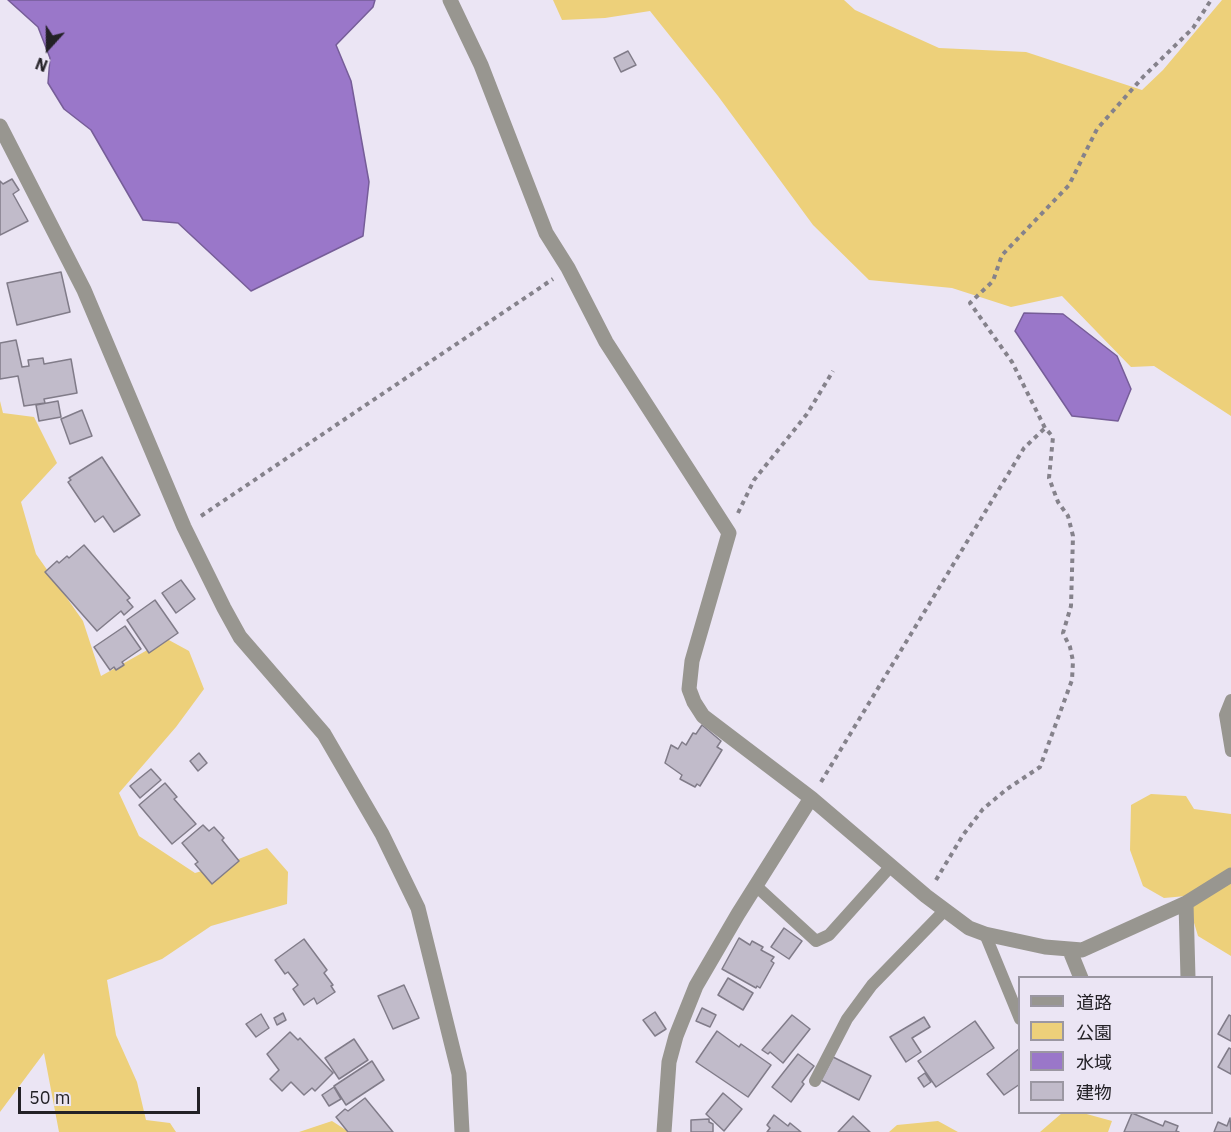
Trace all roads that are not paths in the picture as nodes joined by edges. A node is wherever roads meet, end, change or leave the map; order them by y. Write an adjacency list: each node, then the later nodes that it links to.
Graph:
1 (450, 0): 5 (street)
2 (0, 126): 17 (street)
3 (1231, 700): 4 (lane)
4 (1231, 751)
5 (811, 798): 6 (street); 8 (street)
6 (891, 866): 8 (lane); 10 (street)
7 (1231, 875): 9 (street)
8 (756, 886): 18 (street)
9 (1186, 903): 12 (street); 14 (street)
10 (945, 910): 11 (street); 16 (lane)
11 (985, 934): 12 (street); 15 (lane)
12 (1070, 951): 13 (street)
13 (1080, 976)
14 (1188, 976)
15 (1018, 1014)
16 (815, 1081)
17 (462, 1132)
18 (664, 1132)

